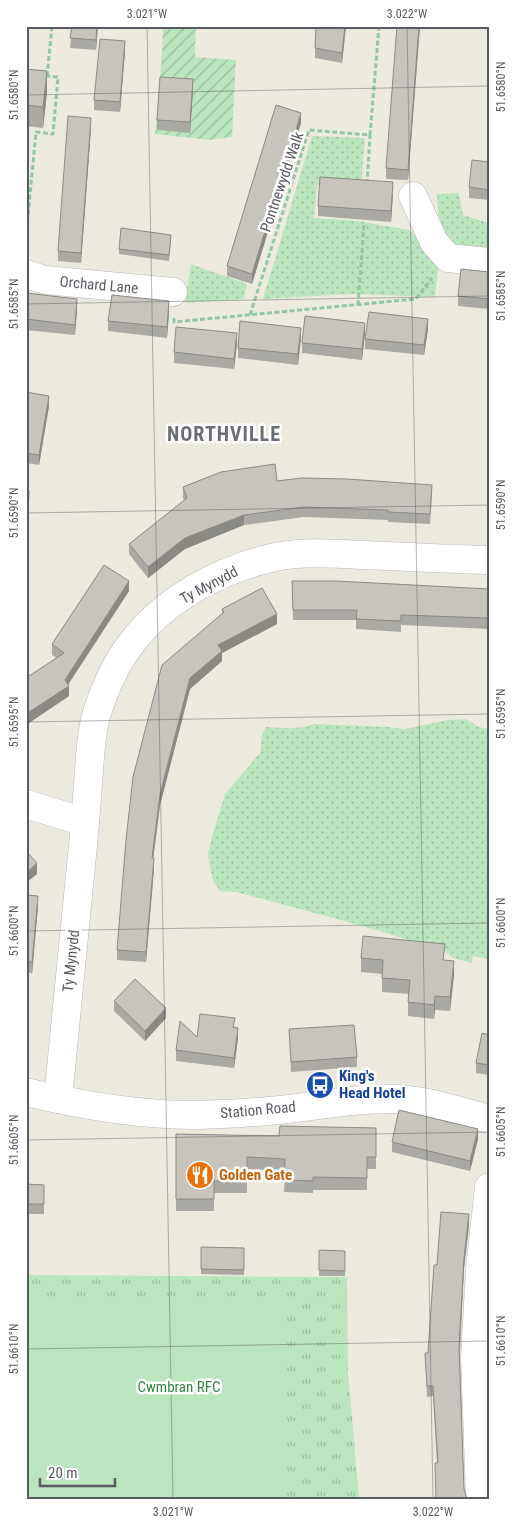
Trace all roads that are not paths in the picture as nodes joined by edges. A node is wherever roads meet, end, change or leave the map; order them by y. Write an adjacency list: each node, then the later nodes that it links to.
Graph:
1 (413, 196): 2 (street)
2 (489, 262)
3 (26, 274): 4 (street, Orchard Lane)
4 (172, 292)
5 (489, 560): 7 (street, Ty Mynydd)
6 (26, 804): 7 (street)
7 (85, 822): 9 (street, Ty Mynydd)
8 (26, 1092): 9 (street, Station Road)
9 (58, 1099): 10 (street, Station Road)
10 (489, 1119)
11 (489, 1187): 12 (street)
12 (480, 1499)

